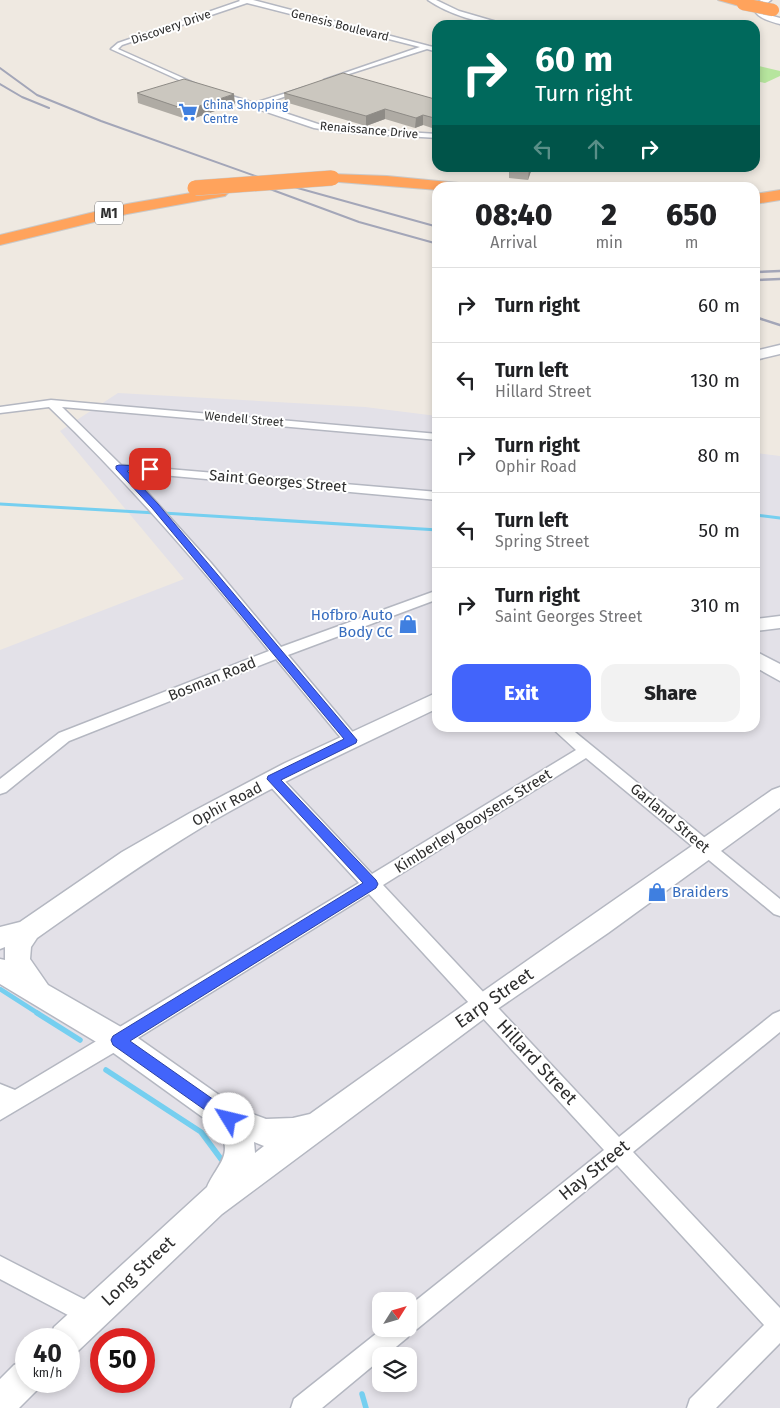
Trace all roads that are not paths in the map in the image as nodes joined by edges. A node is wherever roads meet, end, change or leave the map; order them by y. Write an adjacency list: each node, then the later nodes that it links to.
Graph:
1 (246, 0): 9 (street, Discovery Drive); 11 (street, Genesis Boulevard)
2 (431, 0): 7 (street)
3 (724, 0): 5 (highway)
4 (763, 0): 6 (highway)
5 (746, 2): 6 (highway, bridge)
6 (776, 6): 8 (street)
7 (485, 20)
8 (780, 22)
9 (120, 44): 17 (street, Renaissance Drive)
10 (432, 45): 11 (street)
11 (426, 47): 12 (street, Genesis Boulevard); 13 (street)
12 (432, 48)
13 (342, 75): 14 (street); 15 (street)
14 (356, 79)
15 (317, 84)
16 (309, 86): 17 (street)
17 (253, 106): 18 (street, Renaissance Drive)
18 (432, 136)
19 (335, 182): 20 (highway, M1); 21 (highway, M1); 26 (highway, M1, bridge); 27 (highway, M1)
20 (432, 185)
21 (432, 192)
22 (780, 196): 23 (highway)
23 (760, 198)
24 (780, 204): 25 (highway)
25 (760, 206)
26 (0, 231)
27 (0, 240)
28 (778, 348): 29 (street)
29 (760, 354)
30 (51, 403): 31 (street, Wendell Street); 32 (street, Wendell Street); 33 (street)
31 (0, 410)
32 (432, 436)
33 (119, 468): 34 (street, Saint Georges Street); 38 (street)
34 (432, 495)
35 (432, 596): 38 (street, Bosman Road)
36 (780, 622): 37 (street)
37 (760, 624)
38 (278, 653): 43 (street); 46 (street, Bosman Road)
39 (760, 661): 40 (street)
40 (780, 674)
41 (432, 702): 43 (street, Ophir Road)
42 (565, 732): 44 (street, Garland Street)
43 (352, 740): 45 (street, Ophir Road)
44 (588, 750): 48 (street, Garland Street); 49 (street, Kimberley Booysens Street)
45 (273, 779): 49 (street, Hillard Street); 51 (street, Ophir Road)
46 (0, 788)
47 (780, 796): 48 (street, Earp Street)
48 (706, 848): 50 (street, Garland Street); 55 (street, Earp Street)
49 (372, 884): 55 (street, Hillard Street); 57 (street, Kimberley Booysens Street)
50 (780, 908)
51 (28, 930): 52 (street); 54 (street)
52 (0, 938)
53 (0, 970): 54 (street)
54 (41, 994): 57 (street)
55 (484, 1004): 60 (street, Earp Street); 61 (street, Hillard Street)
56 (780, 1020): 61 (street, Hay Street)
57 (118, 1040): 58 (street, Kimberley Booysens Street); 59 (street)
58 (5, 1101)
59 (229, 1119): 60 (street); 62 (street)
60 (321, 1122): 62 (street, Earp Street)
61 (618, 1150): 65 (street, Hay Street); 66 (street, Hillard Street)
62 (211, 1203): 64 (street, Long Street)
63 (0, 1268): 64 (street)
64 (91, 1315): 67 (street, Long Street)
65 (418, 1315)
66 (780, 1325): 72 (street)
67 (77, 1328)
68 (389, 1338): 71 (street)
69 (15, 1388): 70 (street)
70 (0, 1403)
71 (303, 1408)
72 (698, 1408)

